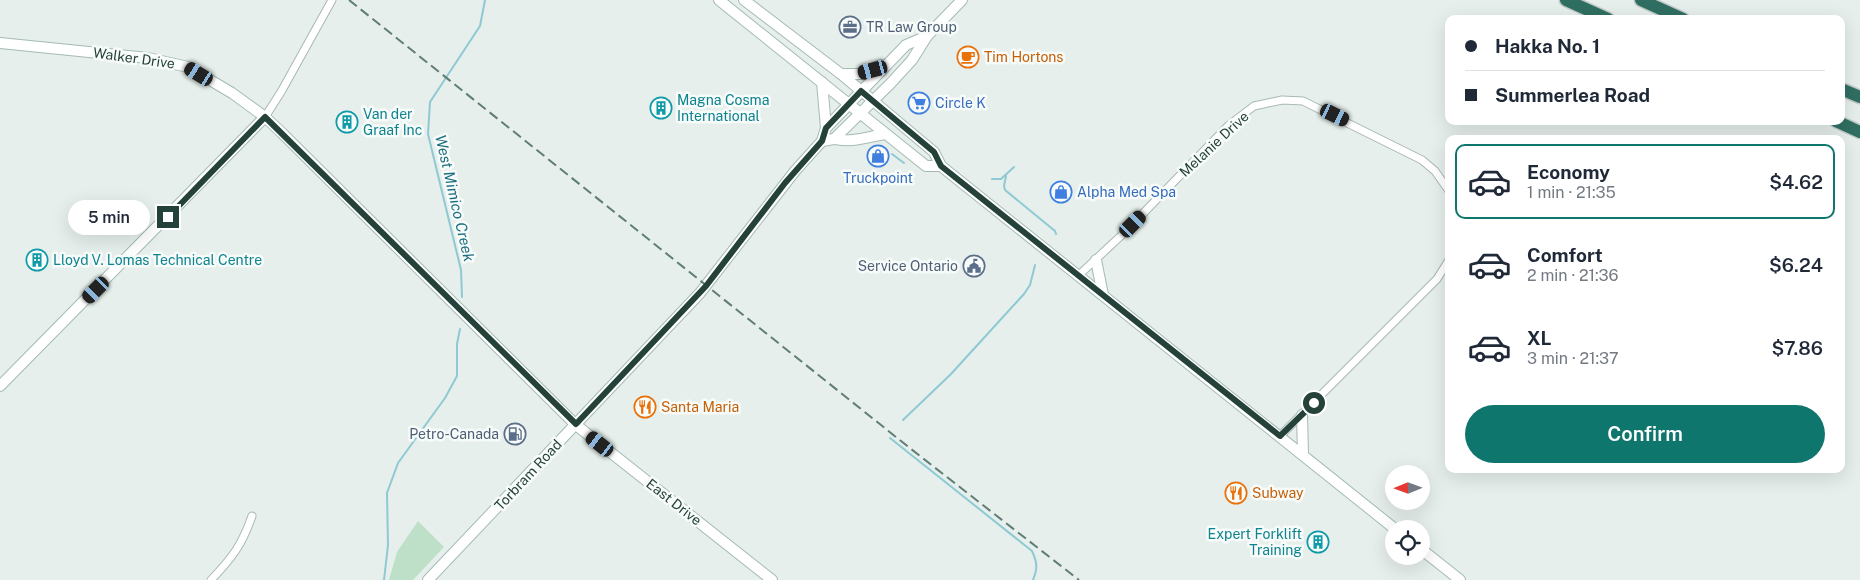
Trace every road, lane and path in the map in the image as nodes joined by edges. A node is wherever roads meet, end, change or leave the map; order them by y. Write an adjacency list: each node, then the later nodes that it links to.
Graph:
1 (332, 0): 20 (street)
2 (719, 0): 13 (main road)
3 (744, 0): 12 (main road)
4 (962, 0): 9 (main road, Torbram Road)
5 (1566, 0): 7 (highway)
6 (1641, 0): 8 (highway)
7 (1599, 15)
8 (1674, 15)
9 (927, 36): 11 (main road, Torbram Road); 17 (main road, Torbram Road)
10 (0, 43): 20 (main road, Walker Drive)
11 (891, 60): 12 (main road); 15 (main road, Torbram Road)
12 (841, 74): 15 (main road)
13 (822, 82): 18 (main road); 22 (main road)
14 (1845, 90): 16 (highway)
15 (861, 91): 17 (main road); 18 (main road, Torbram Road)
16 (1860, 97)
17 (873, 101): 19 (main road, Torbram Road); 27 (main road)
18 (849, 104): 19 (main road); 22 (main road, Torbram Road)
19 (860, 113): 24 (main road); 25 (main road, Torbram Road)
20 (265, 117): 33 (main road); 35 (main road, Walker Drive)
21 (1845, 125): 23 (highway)
22 (826, 128): 26 (main road, Torbram Road)
23 (1860, 132)
24 (885, 134): 25 (main road); 27 (main road)
25 (834, 139): 26 (main road)
26 (822, 141): 35 (main road, Torbram Road)
27 (941, 166): 31 (main road)
28 (1445, 185): 29 (street, Melanie Drive)
29 (1096, 260): 31 (street, Melanie Drive); 32 (main road)
30 (1445, 266): 34 (street)
31 (1078, 275): 32 (main road)
32 (1103, 295): 36 (main road)
33 (0, 386)
34 (1302, 415): 36 (street); 37 (main road)
35 (576, 424): 42 (main road, Torbram Road); 43 (main road, East Drive)
36 (1280, 436): 37 (main road)
37 (1303, 455): 39 (main road)
38 (252, 516): 41 (street)
39 (1385, 521)
40 (1430, 556): 44 (main road)
41 (211, 580)
42 (428, 580)
43 (772, 580)
44 (1460, 580)

